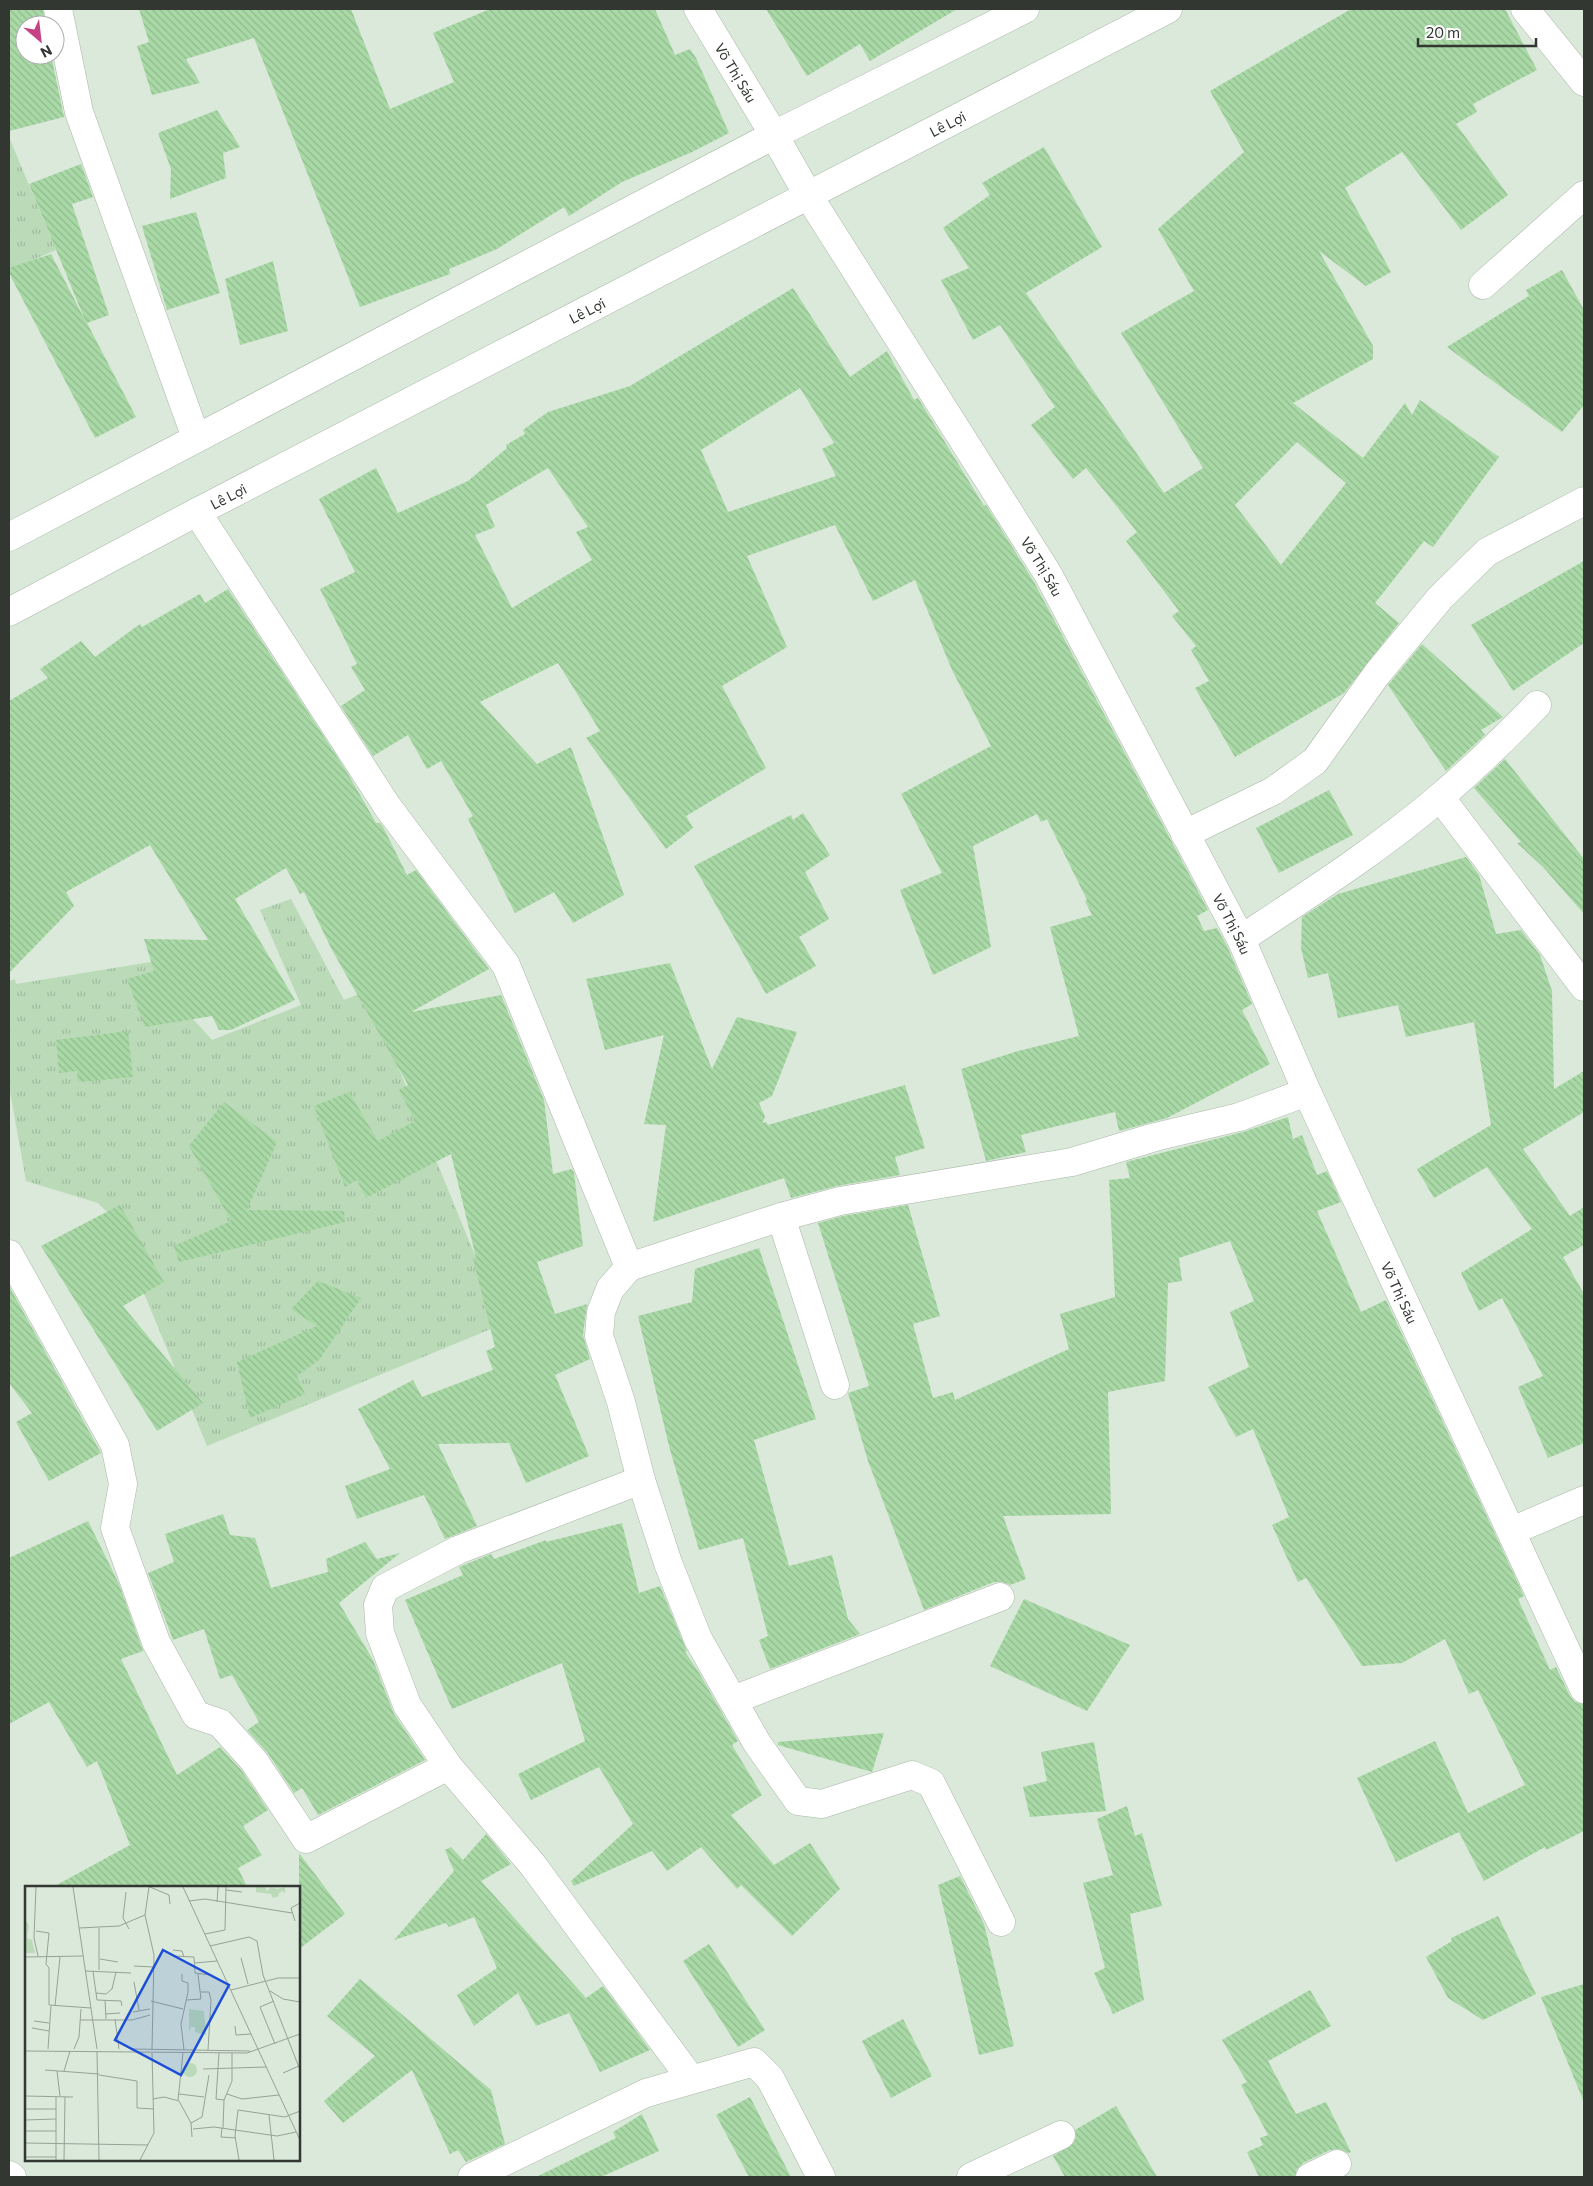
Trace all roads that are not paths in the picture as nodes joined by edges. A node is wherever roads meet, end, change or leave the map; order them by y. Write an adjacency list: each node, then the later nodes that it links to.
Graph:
1 (58, 9): 11 (street)
2 (698, 9): 7 (street, Võ Thị Sáu)
3 (1024, 9): 7 (street)
4 (1168, 9): 8 (street, Lê Lợi)
5 (1525, 9): 6 (street)
6 (1584, 82)
7 (774, 135): 8 (street, Võ Thị Sáu); 11 (street)
8 (808, 195): 13 (street, Lê Lợi); 18 (street, Võ Thị Sáu)
9 (1584, 195): 10 (street)
10 (1483, 285)
11 (196, 438): 14 (street)
12 (1584, 501): 18 (street)
13 (196, 512): 15 (street, Lê Lợi); 24 (street)
14 (9, 537)
15 (9, 612)
16 (1537, 705): 17 (street)
17 (1440, 798): 19 (street); 20 (street)
18 (1185, 834): 19 (street, Võ Thị Sáu)
19 (1241, 938): 21 (street, Võ Thị Sáu)
20 (1584, 987)
21 (1307, 1092): 22 (street); 28 (street, Võ Thị Sáu)
22 (781, 1217): 24 (street); 25 (street)
23 (9, 1254): 32 (street)
24 (630, 1267): 26 (street)
25 (835, 1385)
26 (641, 1480): 31 (street); 32 (street)
27 (1584, 1500): 28 (street)
28 (1512, 1531): 30 (street, Võ Thị Sáu)
29 (1000, 1597): 31 (street)
30 (1584, 1689)
31 (733, 1700): 33 (street)
32 (448, 1766): 34 (street)
33 (1001, 1922)
34 (691, 2080): 39 (street); 40 (street)
35 (1061, 2135): 41 (street)
36 (1337, 2164): 42 (street)
37 (9, 2175): 38 (street)
38 (12, 2177)
39 (472, 2177)
40 (821, 2177)
41 (971, 2177)
42 (1310, 2177)

